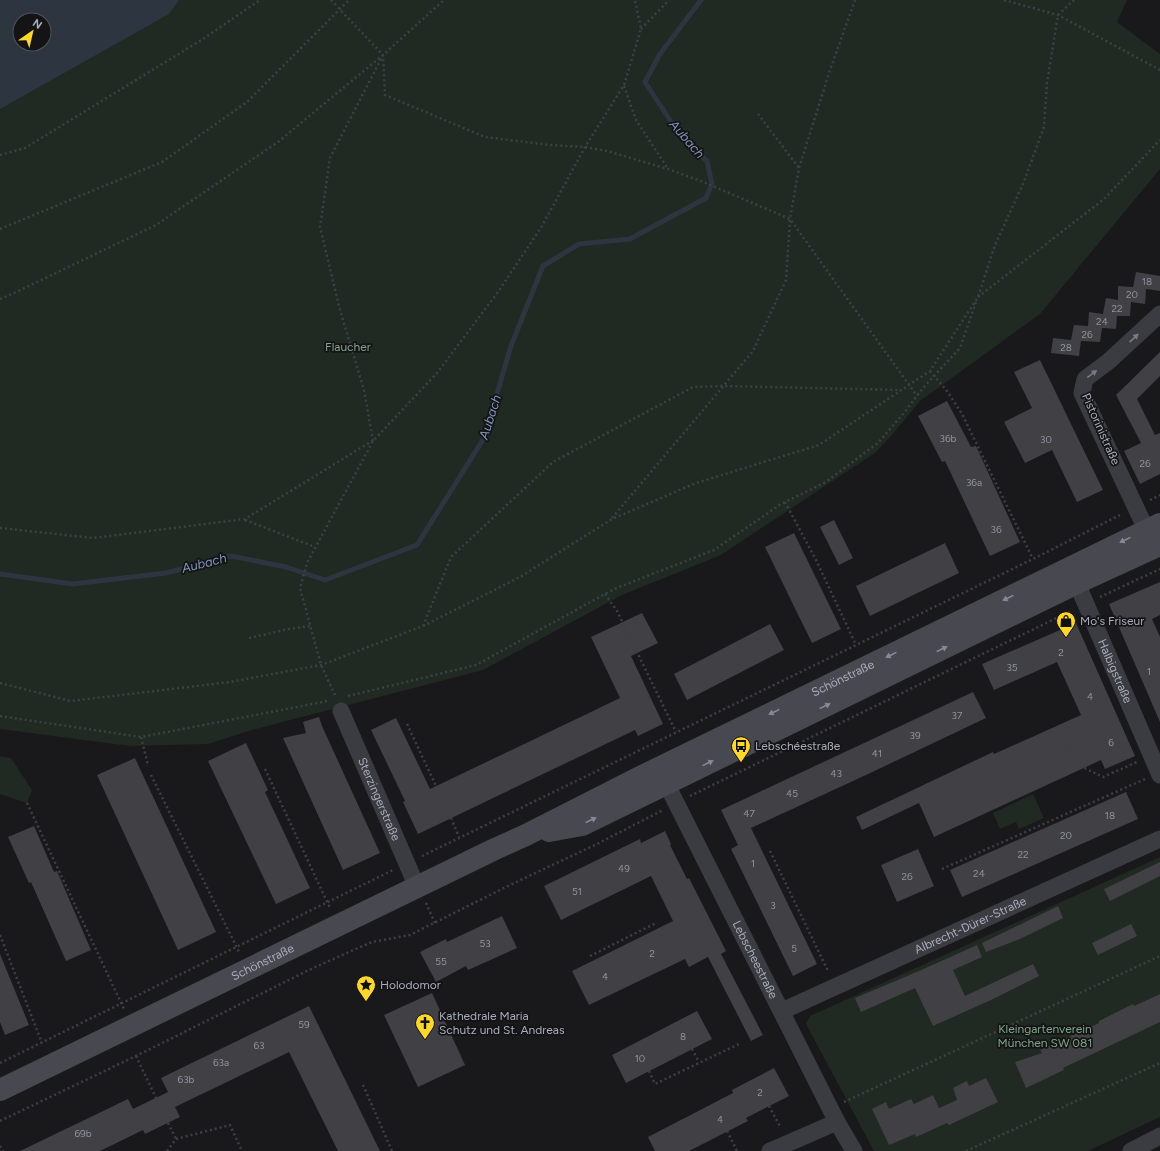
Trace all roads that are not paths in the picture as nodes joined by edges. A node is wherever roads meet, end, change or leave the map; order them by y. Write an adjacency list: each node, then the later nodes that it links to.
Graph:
1 (1160, 314): 2 (street, Pistorinistraße, one-way to 1)
2 (1155, 536): 3 (street, Schönstraße)
3 (1073, 575): 5 (street, Schönstraße); 6 (street, Halbigstraße)
4 (339, 705): 8 (street, Sterzingerstraße)
5 (663, 776): 8 (street, Schönstraße); 9 (street, Lebscheestraße)
6 (1154, 776)
7 (1160, 839): 9 (street, Albrecht-Dürer-Straße)
8 (417, 887): 10 (street, Schönstraße)
9 (782, 1011): 11 (street, Lebscheestraße)
10 (0, 1090)
11 (837, 1122): 13 (street); 14 (street, Lebscheestraße)
12 (1160, 1136): 15 (street)
13 (770, 1151)
14 (854, 1151)
15 (1131, 1151)

